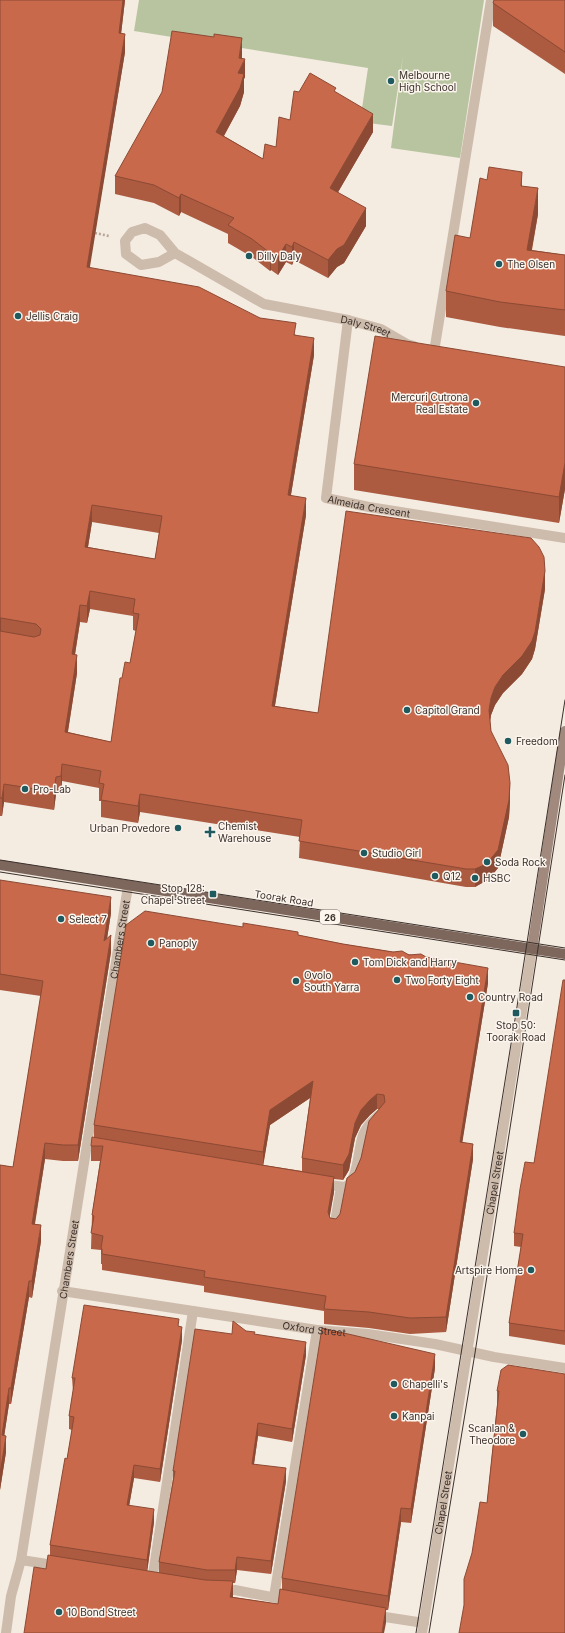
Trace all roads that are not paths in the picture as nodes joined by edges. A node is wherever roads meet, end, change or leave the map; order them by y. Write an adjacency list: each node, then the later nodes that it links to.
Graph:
1 (491, 0): 3 (street, Daly Street)
2 (175, 254): 2 (street, Daly Street); 3 (street, Daly Street)
3 (348, 320): 4 (street, Almeida Crescent)
4 (565, 538)
5 (565, 732): 8 (main road, Chapel Street)
6 (0, 865): 7 (main road, Toorak Road / 26)
7 (128, 886): 8 (main road, Toorak Road / 26); 11 (street, Chambers Street)
8 (532, 949): 9 (main road, Toorak Road / 26); 19 (street, Chapel Street)
9 (565, 954)
10 (379, 1115): 14 (street)
11 (86, 1145): 12 (street); 16 (street, Chambers Street)
12 (97, 1147)
13 (310, 1182): 14 (street)
14 (341, 1187): 15 (street)
15 (334, 1228)
16 (62, 1291): 17 (street, Oxford Street); 21 (street, Chambers Street)
17 (193, 1311): 18 (street, Oxford Street); 23 (street)
18 (317, 1330): 19 (street, Oxford Street); 25 (street)
19 (468, 1352): 20 (street, Oxford Street); 28 (street, Chapel Street)
20 (565, 1368)
21 (21, 1560): 22 (street); 29 (street, Chambers Street)
22 (67, 1568)
23 (152, 1581)
24 (213, 1589): 25 (street)
25 (274, 1598): 26 (street)
26 (304, 1603)
27 (362, 1613): 28 (street)
28 (423, 1628)
29 (6, 1633)

